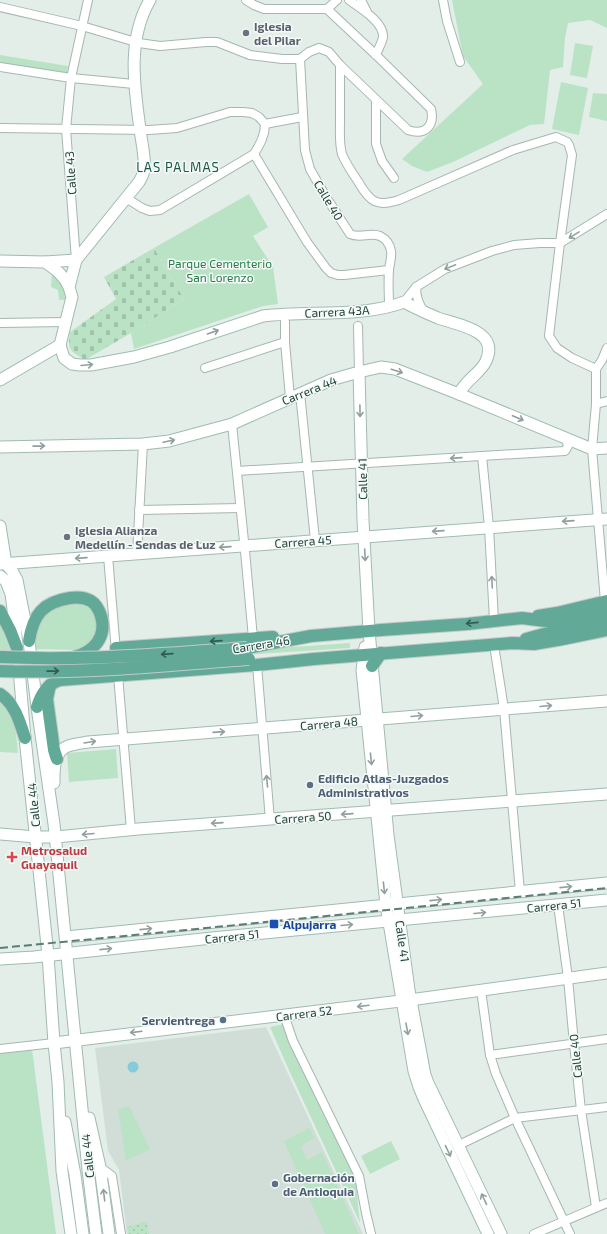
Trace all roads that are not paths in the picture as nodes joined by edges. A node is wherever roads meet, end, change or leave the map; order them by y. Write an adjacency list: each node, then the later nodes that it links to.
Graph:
1 (88, 0): 11 (street, Calle 43)
2 (150, 0): 12 (street)
3 (246, 0): 9 (street)
4 (337, 0): 9 (street)
5 (349, 0): 10 (street)
6 (361, 0): 10 (street)
7 (443, 0): 15 (street)
8 (0, 7): 11 (street)
9 (327, 9): 13 (street)
10 (367, 13): 13 (street)
11 (82, 26): 12 (street); 18 (street, Calle 43)
12 (135, 41): 14 (street); 19 (street)
13 (376, 55): 20 (street)
14 (300, 59): 16 (street); 21 (street, Calle 40)
15 (460, 62)
16 (340, 65): 20 (street); 30 (street)
17 (0, 67): 18 (street)
18 (71, 78): 19 (street); 24 (street, Calle 43)
19 (134, 84): 25 (street)
20 (376, 100): 27 (street)
21 (302, 118): 22 (street); 34 (street, Calle 40)
22 (265, 124): 25 (street); 26 (street)
23 (0, 128): 24 (street)
24 (66, 129): 25 (street); 31 (street, Calle 43)
25 (140, 130): 28 (street)
26 (254, 154): 28 (street); 34 (street)
27 (394, 178)
28 (126, 198): 31 (street)
29 (607, 214): 30 (street, one-way to 30)
30 (560, 243): 36 (street, one-way to 36); 48 (street)
31 (76, 260): 33 (street); 35 (street, Calle 43)
32 (0, 261): 33 (street)
33 (45, 262): 35 (street)
34 (389, 270): 38 (street, Calle 40)
35 (69, 287): 40 (street, Calle 43)
36 (416, 287): 37 (street); 39 (street)
37 (404, 302): 38 (street, Carrera 43A); 39 (street)
38 (389, 307): 45 (street, Carrera 43A, one-way to 38)
39 (424, 312): 52 (street)
40 (65, 322): 42 (street); 45 (street, Calle 43)
41 (285, 322): 44 (street)
42 (0, 323)
43 (358, 326): 49 (street, Calle 41)
44 (285, 342): 47 (street); 53 (street)
45 (60, 345): 50 (street)
46 (607, 348): 48 (street)
47 (205, 368)
48 (596, 369): 55 (street)
49 (359, 372): 51 (street, Carrera 44); 52 (street, Carrera 44, one-way to 52); 63 (street, Calle 41, one-way to 63)
50 (0, 380)
51 (300, 393): 53 (street, Carrera 44); 64 (street)
52 (459, 394): 57 (street, Carrera 44, one-way to 57)
53 (290, 398): 56 (street, Carrera 44)
54 (607, 402): 55 (street)
55 (596, 404): 61 (street)
56 (232, 424): 58 (street, Carrera 44, one-way to 56); 65 (street)
57 (566, 438): 61 (street, Carrera 44); 62 (street)
58 (143, 444): 59 (street, Carrera 44, one-way to 58); 67 (street)
59 (0, 447)
60 (607, 448): 61 (street, Carrera 44)
61 (592, 449): 68 (street)
62 (482, 456): 63 (street, one-way to 63); 70 (street)
63 (361, 463): 64 (street); 71 (street, Calle 41)
64 (307, 467): 65 (street); 72 (street)
65 (236, 471): 66 (street)
66 (240, 508): 67 (street); 73 (street)
67 (139, 510): 74 (street)
68 (603, 519): 70 (street, Carrera 45, one-way to 70); 78 (street)
69 (0, 526): 76 (street, Calle 44)
70 (489, 527): 71 (street, Carrera 45, one-way to 71); 82 (street, one-way to 70)
71 (364, 536): 72 (street, Carrera 45); 85 (street, Calle 41, one-way to 85)
72 (315, 540): 73 (street, Carrera 45)
73 (245, 545): 74 (street, Carrera 45, one-way to 74); 91 (street)
74 (137, 554): 75 (street, Carrera 45)
75 (108, 556): 76 (street, Carrera 45, one-way to 76); 90 (street)
76 (3, 564): 86 (street, Calle 44)
77 (2, 577): 89 (street, Calle 44)
78 (606, 604): 80 (main road, Carrera 46); 83 (main road, Carrera 46)
79 (0, 611): 89 (main road)
80 (522, 618): 82 (main road, Carrera 46); 83 (main road, Carrera 46)
81 (607, 620): 83 (main road, Carrera 46)
82 (494, 621): 85 (main road, Carrera 46, one-way to 85)
83 (586, 621): 87 (main road, Carrera 46)
84 (607, 630): 87 (main road, Carrera 46)
85 (368, 631): 91 (main road, Carrera 46); 94 (street, Calle 41)
86 (29, 641): 93 (main road); 100 (street, Calle 44)
87 (512, 643): 88 (main road, Carrera 46)
88 (494, 644): 94 (main road, Carrera 46); 101 (street)
89 (17, 648): 104 (street, Calle 44)
90 (116, 648): 91 (main road, one-way to 90); 96 (street)
91 (252, 652): 93 (main road, Carrera 46, one-way to 93, bridge); 94 (main road, Carrera 46); 95 (main road, Carrera 46, one-way to 91, bridge); 96 (main road, Carrera 46); 103 (street)
92 (0, 657): 93 (main road, Carrera 46, bridge)
93 (74, 657)
94 (372, 657): 102 (street, Calle 41)
95 (0, 671)
96 (118, 676): 97 (main road, Carrera 46); 105 (street)
97 (50, 685): 100 (main road); 106 (main road)
98 (0, 694): 104 (main road)
99 (607, 701): 101 (street, Carrera 48, one-way to 99)
100 (36, 707): 111 (street, Calle 44)
101 (504, 709): 102 (street, Carrera 48, one-way to 101); 108 (street)
102 (372, 720): 103 (street, Carrera 48); 109 (street, Calle 41)
103 (262, 728): 105 (street, Carrera 48, one-way to 103); 110 (street, one-way to 103)
104 (26, 738): 114 (street, Calle 44)
105 (123, 739): 106 (street, Carrera 48, one-way to 105); 112 (street)
106 (57, 759): 111 (street, Calle 44)
107 (607, 794): 108 (street, Carrera 50)
108 (512, 802): 109 (street, Carrera 50); 117 (street)
109 (381, 811): 110 (street, Carrera 50, one-way to 110); 119 (street, Calle 41)
110 (270, 820): 112 (street, Carrera 50, one-way to 112)
111 (54, 824): 115 (street, Calle 44)
112 (131, 830): 115 (street, Carrera 50, one-way to 115)
113 (0, 834): 114 (street, Carrera 50)
114 (36, 837): 115 (street, Carrera 50); 124 (street, Calle 44)
115 (56, 837): 122 (street, Calle 44)
116 (607, 883): 117 (street, Carrera 51, one-way to 116)
117 (520, 892): 119 (street, Carrera 51, one-way to 117)
118 (607, 900): 120 (street, Carrera 51)
119 (392, 905): 121 (street, Calle 41); 122 (street, Carrera 51, one-way to 119)
120 (558, 905): 121 (street, Carrera 51, one-way to 120); 127 (street, Calle 40)
121 (395, 921): 123 (street, Carrera 51, one-way to 121); 129 (street, Calle 41)
122 (66, 937): 123 (street, Calle 44)
123 (67, 953): 124 (street, Carrera 51); 132 (street, Calle 44)
124 (48, 956): 125 (street, Carrera 51); 133 (street, Calle 44)
125 (0, 959)
126 (607, 973): 127 (street, Carrera 52)
127 (568, 978): 128 (street, Carrera 52); 134 (street, Calle 40)
128 (481, 990): 129 (street, Carrera 52); 136 (street)
129 (406, 1000): 130 (street, Carrera 52, one-way to 130); 142 (street, Calle 41, one-way to 142); 143 (street, Calle 41)
130 (284, 1015): 132 (street, Carrera 52, one-way to 132); 154 (street)
131 (607, 1039): 134 (street)
132 (75, 1040): 133 (street, Carrera 52); 137 (street, Calle 44)
133 (54, 1043): 135 (street, Carrera 52); 138 (street, Calle 44)
134 (574, 1044): 136 (street); 140 (street, Calle 40)
135 (0, 1049)
136 (490, 1055): 141 (street)
137 (79, 1078): 145 (street, Calle 44); 151 (street, Calle 44)
138 (58, 1082): 149 (street, Calle 44); 150 (street, Calle 44)
139 (607, 1107): 140 (street)
140 (581, 1110): 141 (street); 147 (street, Calle 40)
141 (515, 1118): 144 (street); 148 (street)
142 (433, 1119): 143 (street); 155 (street, Calle 41, one-way to 155)
143 (448, 1124): 144 (street, Calle 41)
144 (459, 1145): 156 (street, Calle 41, one-way to 144)
145 (100, 1167): 152 (street, Calle 44, one-way to 145); 153 (street, Calle 44)
146 (607, 1203): 147 (street)
147 (596, 1207): 148 (street)
148 (564, 1220): 157 (street); 158 (street)
149 (71, 1234)
150 (83, 1234)
151 (96, 1234)
152 (109, 1234)
153 (121, 1234)
154 (371, 1234)
155 (488, 1234)
156 (501, 1234)
157 (534, 1234)
158 (570, 1234)

